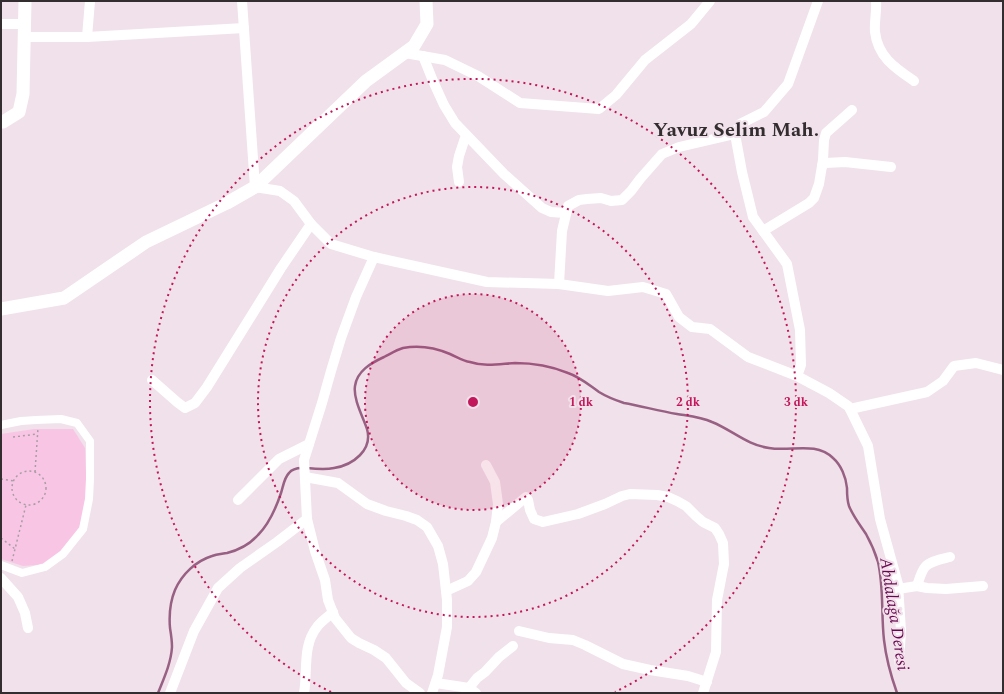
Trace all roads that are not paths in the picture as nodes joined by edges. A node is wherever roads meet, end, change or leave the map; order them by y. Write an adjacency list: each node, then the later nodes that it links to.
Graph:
1 (25, 1): 10 (street)
2 (90, 1): 11 (street)
3 (242, 1): 9 (street)
4 (426, 1): 12 (street)
5 (710, 1): 13 (street)
6 (818, 1): 17 (street)
7 (876, 1): 14 (street)
8 (1, 24): 10 (street)
9 (244, 28): 11 (street); 22 (street)
10 (24, 31): 11 (street); 16 (street)
11 (87, 37)
12 (405, 53): 13 (street); 22 (street)
13 (423, 56): 18 (street)
14 (914, 81)
15 (852, 110): 19 (street)
16 (1, 122)
17 (735, 134): 23 (street); 25 (street)
18 (466, 135): 21 (street); 23 (street)
19 (822, 166): 20 (street); 25 (street)
20 (891, 167)
21 (458, 182)
22 (255, 186): 24 (street); 28 (street)
23 (566, 212): 27 (street)
24 (311, 224): 26 (street); 31 (street)
25 (763, 231): 30 (street)
26 (374, 257): 27 (street); 34 (street)
27 (559, 284): 30 (street)
28 (1, 309)
29 (1003, 370): 32 (street)
30 (797, 376): 32 (street)
31 (152, 380)
32 (850, 409): 46 (street)
33 (1, 425): 42 (street)
34 (309, 444): 36 (street); 37 (street)
35 (486, 465): 39 (street)
36 (305, 475): 38 (street); 47 (street)
37 (238, 500)
38 (307, 519): 48 (street); 56 (street)
39 (496, 522): 47 (street); 53 (street)
40 (950, 557): 44 (street)
41 (1, 562): 42 (street)
42 (6, 568)
43 (1, 578): 49 (street)
44 (917, 586): 45 (street); 46 (street)
45 (983, 586)
46 (898, 590): 52 (street)
47 (446, 591): 54 (street)
48 (333, 612): 57 (street); 58 (street)
49 (28, 628)
50 (519, 631): 53 (street)
51 (513, 646): 55 (street)
52 (899, 662)
53 (707, 682): 59 (street)
54 (434, 688): 55 (street)
55 (472, 691)
56 (170, 693)
57 (304, 693)
58 (420, 693)
59 (703, 693)

